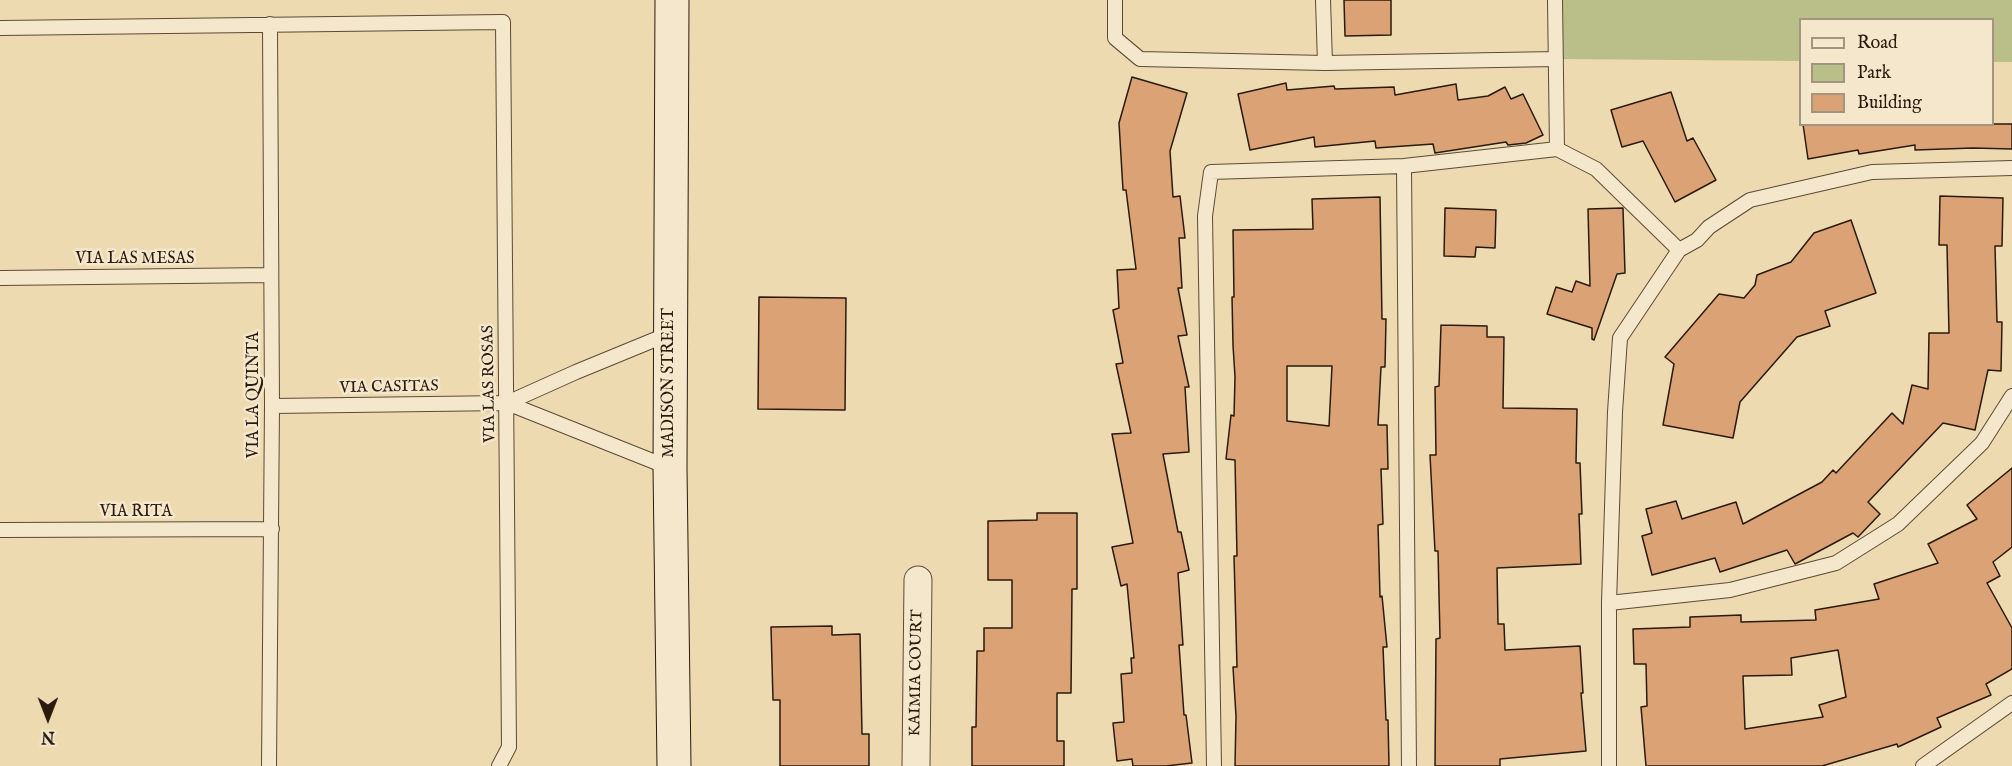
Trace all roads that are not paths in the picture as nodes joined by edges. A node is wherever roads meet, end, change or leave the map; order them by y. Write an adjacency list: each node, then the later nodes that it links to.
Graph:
1 (672, 0): 15 (main road, MADISON STREET)
2 (1115, 0): 8 (lane)
3 (1323, 0): 8 (lane)
4 (1555, 0): 7 (lane)
5 (270, 24): 6 (lane); 13 (lane, VIA LA QUINTA); 17 (lane, VIA LAS ROSAS)
6 (0, 28)
7 (1556, 59): 8 (lane); 9 (lane)
8 (1324, 63)
9 (1557, 149): 10 (lane); 12 (lane)
10 (1404, 166): 29 (lane); 30 (lane)
11 (2012, 168): 12 (lane)
12 (1679, 250): 23 (lane)
13 (271, 275): 14 (lane, VIA LAS MESAS); 18 (lane, VIA LA QUINTA)
14 (0, 278)
15 (671, 333): 17 (lane, VIA CASITAS); 19 (main road, MADISON STREET)
16 (2012, 396): 23 (lane)
17 (507, 403): 18 (lane, VIA CASITAS); 19 (lane, VIA CASITAS); 26 (lane, VIA LAS ROSAS)
18 (272, 406): 20 (lane, VIA LA QUINTA)
19 (670, 468): 27 (main road, MADISON STREET)
20 (272, 529): 21 (lane, VIA RITA); 25 (lane, VIA LA QUINTA)
21 (0, 530)
22 (918, 580): 28 (street, KAIMIA COURT)
23 (1609, 603): 31 (lane)
24 (2012, 703): 32 (lane)
25 (269, 766)
26 (499, 766)
27 (674, 766)
28 (916, 766)
29 (1214, 766)
30 (1409, 766)
31 (1609, 766)
32 (1923, 766)

